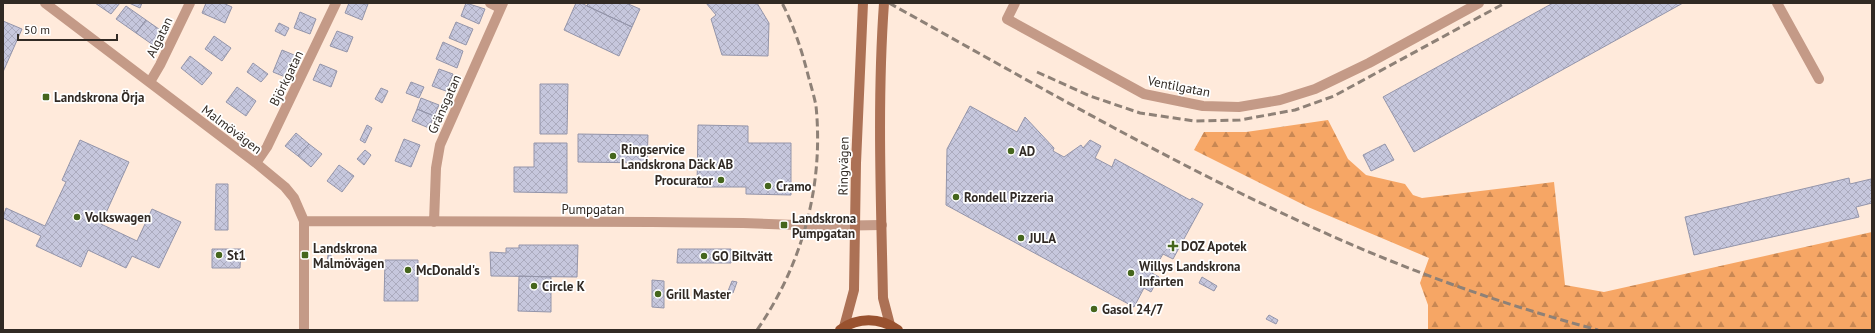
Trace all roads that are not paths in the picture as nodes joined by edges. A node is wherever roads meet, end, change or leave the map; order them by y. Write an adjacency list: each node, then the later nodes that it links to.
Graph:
1 (45, 3): 10 (street, Malmövägen)
2 (190, 3): 13 (street, Algatan)
3 (336, 3): 14 (street, Björkgatan)
4 (490, 3): 11 (street)
5 (863, 3): 17 (main road, Ringvägen)
6 (884, 3): 18 (main road)
7 (1015, 3): 8 (street, Ventilgatan)
8 (1479, 3)
9 (1776, 3): 12 (street)
10 (56, 6): 13 (street, Malmövägen)
11 (502, 6): 16 (street, Gränsgatan)
12 (1819, 80)
13 (150, 82): 14 (street, Malmövägen)
14 (256, 163): 15 (street, Malmövägen)
15 (304, 221): 16 (street, Pumpgatan); 21 (street, Malmövägen)
16 (434, 222): 17 (street, Pumpgatan)
17 (855, 225): 18 (street, Pumpgatan); 20 (main road, Ringvägen)
18 (882, 225): 19 (main road)
19 (894, 328): 20 (main road)
20 (842, 329)
21 (304, 330)

